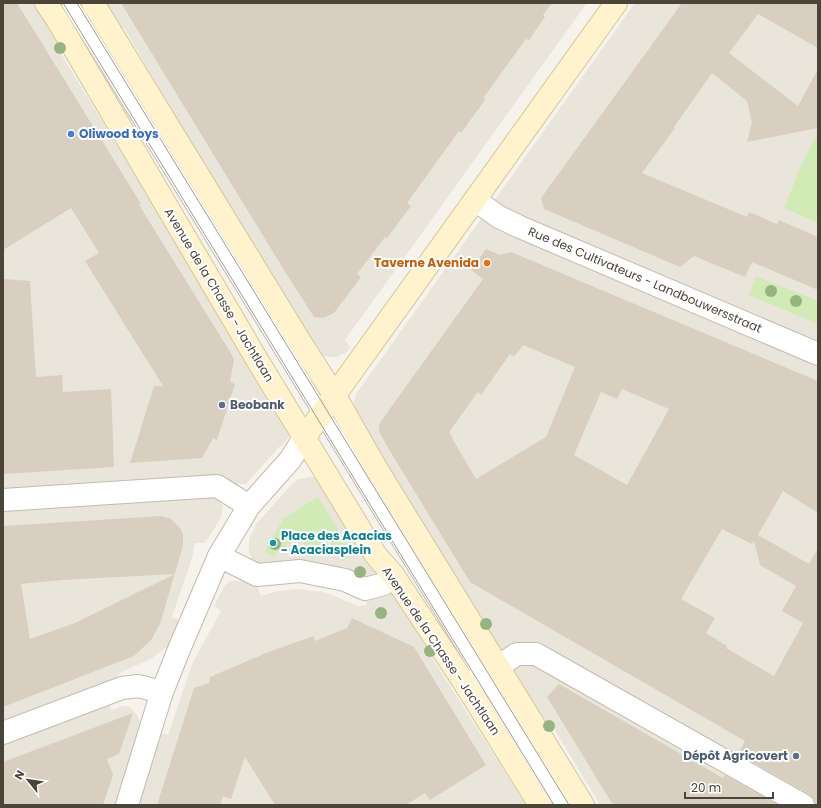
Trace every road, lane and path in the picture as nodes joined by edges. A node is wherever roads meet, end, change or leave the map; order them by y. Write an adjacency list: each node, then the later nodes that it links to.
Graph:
1 (46, 3): 9 (street, Avenue de la Chasse - Jachtlaan)
2 (70, 3): 8 (lane, Avenue de la Chasse - Jachtlaan)
3 (93, 3): 7 (street, Avenue de la Chasse - Jachtlaan)
4 (616, 3): 5 (street)
5 (475, 200): 6 (street, Rue des Cultivateurs - Landbouwersstraat); 7 (street)
6 (818, 354)
7 (335, 396): 8 (street); 14 (street, Avenue de la Chasse - Jachtlaan)
8 (322, 414): 9 (street); 14 (lane, Avenue de la Chasse - Jachtlaan)
9 (304, 438): 11 (street); 13 (street, Avenue de la Chasse - Jachtlaan)
10 (3, 500): 11 (street)
11 (249, 506): 12 (street)
12 (219, 556): 13 (street); 15 (street)
13 (394, 576): 14 (street, Avenue de la Chasse - Jachtlaan)
14 (483, 677): 18 (street, Avenue de la Chasse - Jachtlaan); 19 (lane, Avenue de la Chasse - Jachtlaan); 20 (street, Avenue de la Chasse - Jachtlaan); 21 (street)
15 (162, 692): 16 (street); 17 (street)
16 (3, 733)
17 (127, 805)
18 (540, 805)
19 (562, 805)
20 (583, 805)
21 (803, 805)

